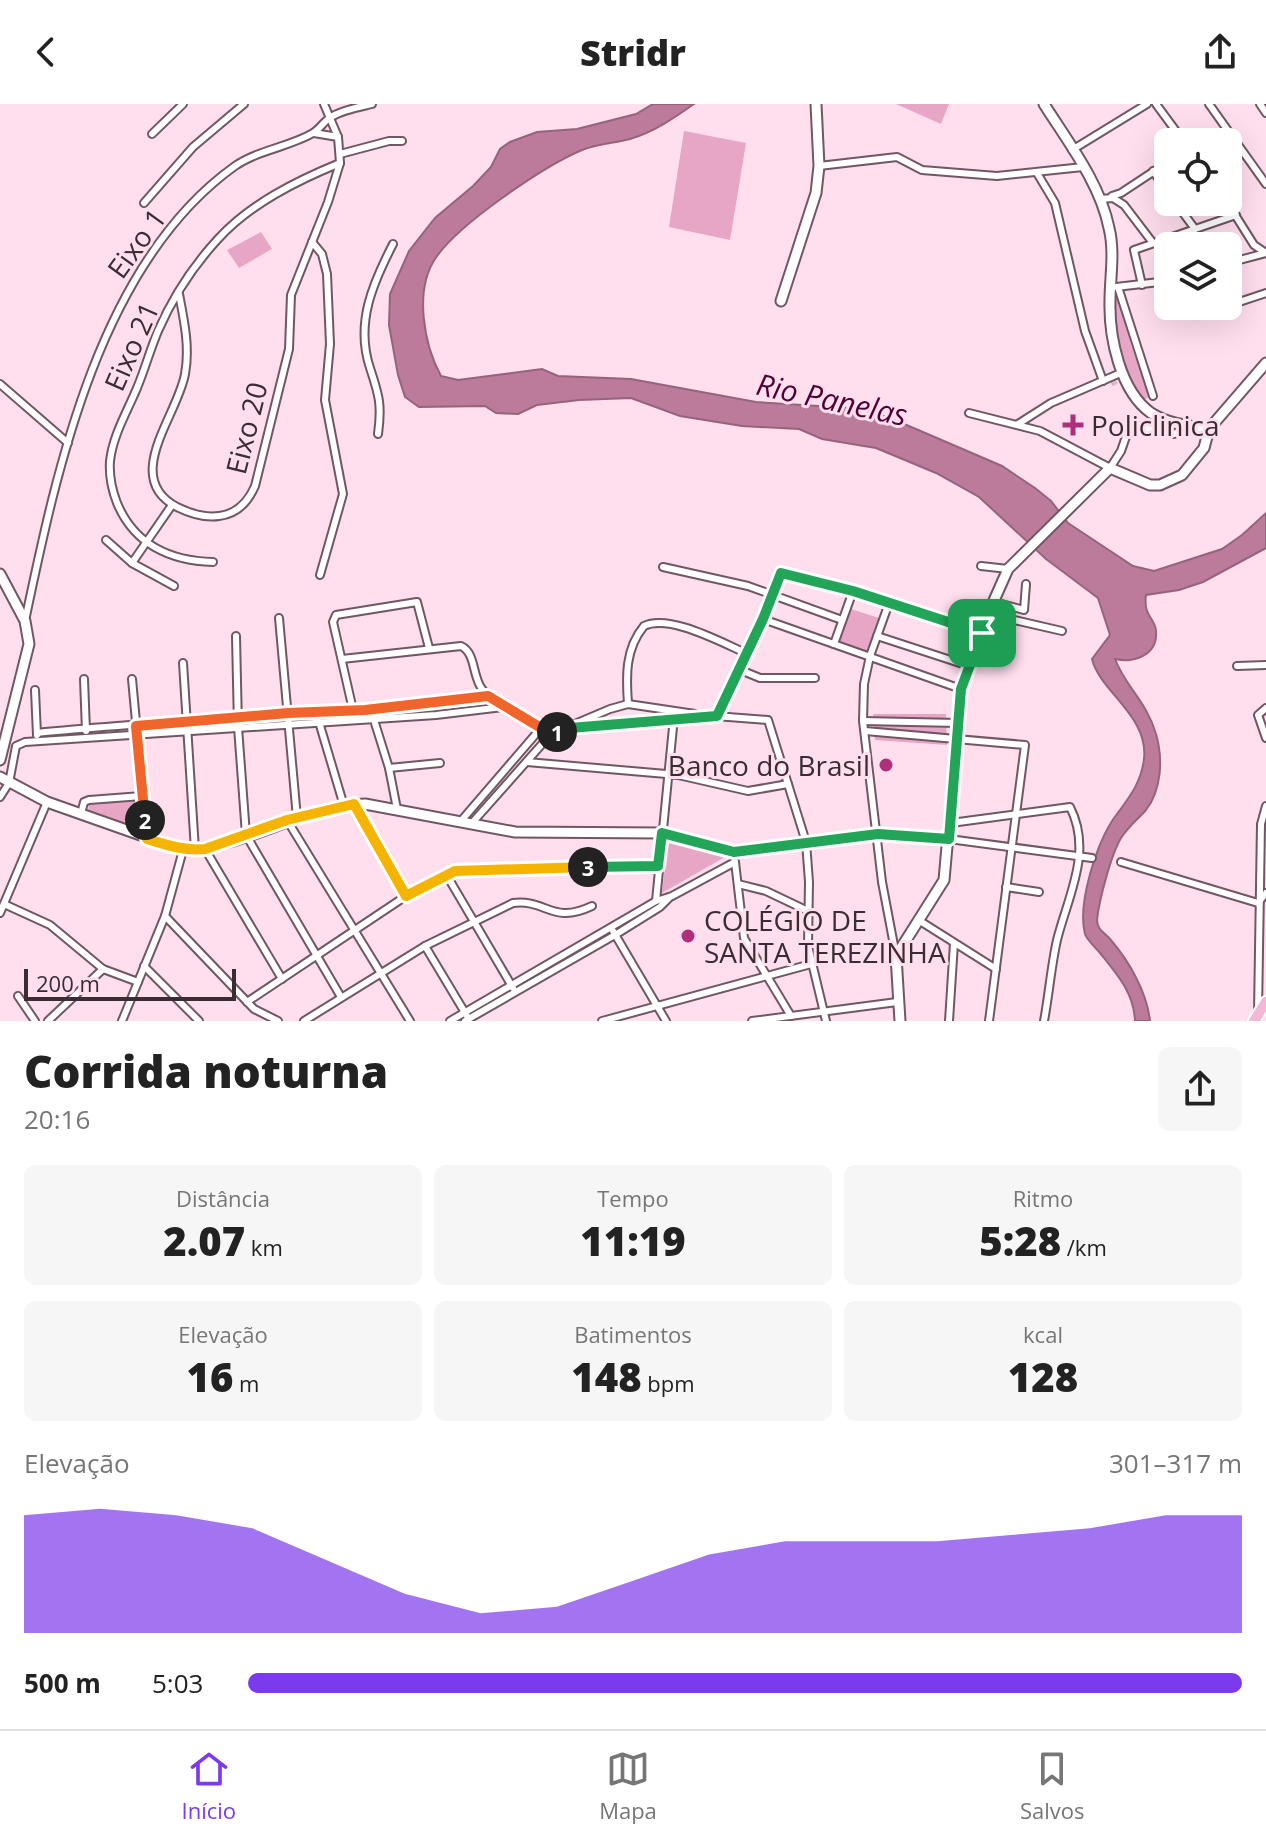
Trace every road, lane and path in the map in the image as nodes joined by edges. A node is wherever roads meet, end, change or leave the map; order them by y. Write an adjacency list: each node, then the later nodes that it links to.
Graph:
1 (183, 104): 15 (street)
2 (244, 104): 27 (street)
3 (324, 104): 12 (street)
4 (372, 104): 12 (street)
5 (816, 104): 21 (street)
6 (1147, 104): 18 (street)
7 (1156, 104): 13 (street)
8 (1209, 104): 25 (street)
9 (1260, 104): 11 (street)
10 (1047, 105): 18 (street)
11 (1266, 113)
12 (330, 117): 14 (street); 16 (street)
13 (1174, 128)
14 (314, 133): 16 (street); 56 (street, Eixo 1)
15 (152, 134)
16 (338, 137): 19 (street)
17 (402, 141): 19 (street)
18 (1072, 150): 22 (street)
19 (340, 154): 20 (street)
20 (340, 163): 32 (street, Eixo 20); 43 (street, Eixo 21)
21 (819, 166): 24 (street); 44 (street)
22 (1083, 167): 24 (street); 26 (street)
23 (1153, 171): 26 (street)
24 (1037, 173): 48 (street)
25 (1266, 184)
26 (1104, 198): 33 (street); 41 (street)
27 (144, 203)
28 (1185, 216): 31 (street)
29 (1233, 216): 31 (street)
30 (1237, 216): 35 (street)
31 (1195, 229): 33 (street)
32 (312, 242): 58 (street, Eixo 20); 67 (street)
33 (1153, 243): 40 (street)
34 (393, 244): 55 (street)
35 (1254, 245): 36 (street); 37 (street)
36 (1266, 253): 37 (street)
37 (1254, 256): 38 (street)
38 (1242, 259)
39 (1154, 283): 40 (street)
40 (1142, 285): 41 (street)
41 (1114, 287): 47 (street); 50 (street)
42 (1266, 293): 45 (street)
43 (179, 294): 58 (street); 60 (street, Eixo 21)
44 (781, 301)
45 (1242, 302)
46 (1266, 363): 54 (street)
47 (1123, 372): 48 (street); 53 (street)
48 (1103, 381): 52 (street)
49 (0, 384): 56 (street)
50 (1153, 396)
51 (969, 413): 52 (street)
52 (1018, 424): 57 (street)
53 (1191, 426): 54 (street); 57 (street)
54 (1209, 429): 57 (street)
55 (378, 434)
56 (68, 443): 78 (street, Eixo 1)
57 (1110, 468): 65 (street)
58 (172, 505): 60 (street)
59 (106, 540): 62 (street)
60 (145, 542): 61 (street, Eixo 21); 62 (street)
61 (213, 562)
62 (132, 563): 69 (street)
63 (981, 566): 65 (street)
64 (663, 567): 71 (street)
65 (1008, 569): 72 (street)
66 (0, 574): 78 (street)
67 (320, 575)
68 (1026, 584): 72 (street)
69 (174, 586)
70 (853, 591): 71 (street); 73 (street); 77 (street)
71 (772, 594): 76 (street); 77 (street)
72 (994, 602): 74 (street)
73 (889, 603): 80 (street); 82 (street)
74 (988, 614): 79 (street); 80 (street)
75 (279, 618): 104 (street)
76 (763, 619): 83 (street); 85 (street)
77 (842, 620): 83 (street)
78 (25, 621): 129 (street)
79 (1062, 631)
80 (982, 633): 90 (street)
81 (236, 636): 106 (street)
82 (877, 636): 86 (street); 90 (street)
83 (834, 644): 86 (street)
84 (429, 648): 87 (street); 87 (street); 98 (street)
85 (746, 653): 92 (street); 99 (street)
86 (870, 656): 96 (street); 108 (street)
87 (342, 659): 102 (street)
88 (183, 663): 110 (street)
89 (1266, 665): 91 (street)
90 (969, 666): 96 (street)
91 (1237, 666)
92 (738, 669): 93 (street); 107 (street)
93 (815, 678)
94 (84, 679): 117 (street)
95 (132, 679): 115 (street)
96 (961, 689): 113 (street)
97 (35, 690): 122 (street)
98 (488, 696): 100 (street); 102 (street)
99 (628, 704): 103 (street); 119 (street)
100 (503, 707): 109 (street); 118 (street)
101 (1266, 708): 126 (street)
102 (353, 710): 104 (street)
103 (674, 711): 105 (street); 111 (street)
104 (288, 713): 106 (street); 114 (street)
105 (702, 715): 107 (street); 111 (street)
106 (238, 716): 110 (street); 116 (street)
107 (717, 716): 135 (street)
108 (863, 717): 113 (street); 120 (street)
109 (374, 720): 112 (street); 132 (street)
110 (187, 721): 115 (street); 121 (street)
111 (674, 721): 119 (street); 133 (street)
112 (319, 722): 114 (street); 139 (street)
113 (958, 723): 125 (street)
114 (289, 725): 116 (street); 144 (street)
115 (136, 726): 117 (street); 124 (street)
116 (238, 727): 121 (street); 149 (street)
117 (86, 728): 122 (street); 127 (street)
118 (541, 728): 123 (street); 145 (street)
119 (570, 728): 123 (street)
120 (865, 731): 125 (street); 148 (street)
121 (187, 732): 124 (street); 154 (street)
122 (37, 733): 128 (street)
123 (551, 734): 130 (street)
124 (136, 735): 127 (street); 136 (street)
125 (957, 738): 143 (street); 146 (street)
126 (1266, 738)
127 (86, 739): 128 (street)
128 (37, 742): 134 (street)
129 (0, 760)
130 (527, 762): 133 (street); 145 (street)
131 (440, 763): 132 (street)
132 (389, 768): 141 (street)
133 (668, 774): 135 (street); 147 (street)
134 (4, 780): 137 (street); 138 (street)
135 (788, 784): 152 (street)
136 (142, 796): 142 (street); 150 (street)
137 (0, 797)
138 (47, 802): 142 (street); 168 (street)
139 (349, 805): 141 (street); 144 (street); 166 (street)
140 (1266, 806): 167 (street)
141 (397, 809): 145 (street)
142 (81, 814): 150 (street)
143 (1015, 814): 146 (street); 153 (street); 156 (street)
144 (292, 819): 149 (street); 176 (street)
145 (467, 822): 147 (street)
146 (951, 823): 151 (street)
147 (662, 833): 157 (street); 160 (street)
148 (878, 834): 151 (street); 152 (street); 180 (street)
149 (246, 835): 154 (street); 181 (street)
150 (147, 839): 155 (street)
151 (949, 839): 153 (street); 174 (street)
152 (806, 842): 157 (street); 171 (street)
153 (1011, 846): 156 (street); 163 (street)
154 (200, 849): 155 (street); 188 (street)
155 (183, 850): 173 (street)
156 (1081, 856): 158 (street); 218 (street)
157 (735, 857): 162 (street); 169 (street)
158 (1092, 858)
159 (1121, 862): 167 (street)
160 (658, 866): 161 (street); 169 (street)
161 (446, 874): 166 (street); 175 (street)
162 (738, 884): 171 (street); 187 (street)
163 (1006, 887): 164 (street); 185 (street)
164 (1039, 892)
165 (1266, 893): 167 (street)
166 (406, 896): 176 (street)
167 (1258, 903): 201 (street)
168 (4, 904): 172 (street); 184 (street)
169 (658, 904): 177 (street)
170 (592, 906): 175 (street)
171 (808, 911): 182 (street)
172 (0, 913)
173 (165, 916): 183 (street); 193 (street)
174 (920, 921): 178 (street); 180 (street)
175 (475, 923): 179 (street); 190 (street)
176 (356, 930): 181 (street); 186 (street)
177 (612, 931): 190 (street); 196 (street)
178 (954, 943): 185 (street); 216 (street)
179 (425, 946): 186 (street); 200 (street)
180 (896, 956): 194 (street)
181 (317, 957): 188 (street); 192 (street)
182 (811, 964): 187 (street); 197 (street)
183 (144, 966): 189 (street); 205 (street)
184 (103, 969): 189 (street); 203 (street)
185 (996, 969): 217 (street)
186 (380, 973): 192 (street); 209 (street)
187 (767, 977): 196 (street); 199 (street)
188 (282, 979): 193 (street)
189 (138, 982): 204 (street)
190 (514, 990): 200 (street)
191 (18, 996): 202 (street)
192 (341, 997): 208 (street)
193 (247, 1002): 198 (street)
194 (897, 1002): 197 (street); 215 (street)
195 (1266, 1002): 201 (main road)
196 (658, 1005): 211 (street); 212 (street)
197 (823, 1011): 199 (street); 214 (street)
198 (262, 1013): 206 (street); 207 (street)
199 (791, 1016): 213 (street)
200 (466, 1017): 210 (street)
201 (1256, 1019)
202 (35, 1021)
203 (48, 1021)
204 (122, 1021)
205 (199, 1021)
206 (253, 1021)
207 (278, 1021)
208 (304, 1021)
209 (410, 1021)
210 (450, 1021)
211 (602, 1021)
212 (666, 1021)
213 (752, 1021)
214 (826, 1021)
215 (900, 1021)
216 (949, 1021)
217 (989, 1021)
218 (1044, 1021)

